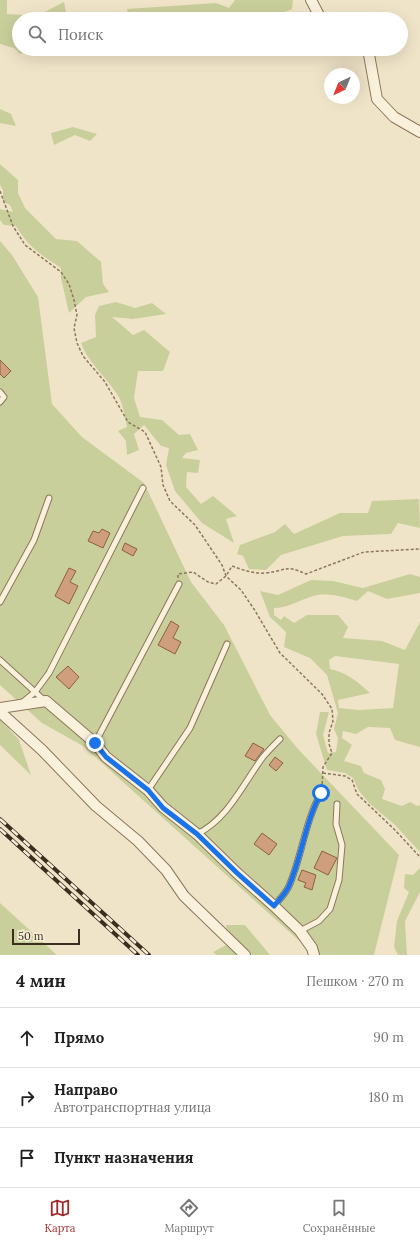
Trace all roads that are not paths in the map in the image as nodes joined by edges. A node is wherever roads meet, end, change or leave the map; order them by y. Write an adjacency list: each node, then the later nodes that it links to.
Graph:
1 (311, 0): 2 (street)
2 (317, 12)
3 (369, 56): 4 (street)
4 (420, 132)
5 (0, 392): 6 (lane)
6 (0, 402)
7 (143, 488): 13 (lane)
8 (49, 498): 10 (lane)
9 (179, 584): 19 (lane)
10 (0, 602)
11 (227, 644): 20 (lane)
12 (0, 660): 13 (lane)
13 (35, 692): 14 (lane); 15 (lane)
14 (46, 702): 15 (street); 19 (street)
15 (22, 704): 16 (street)
16 (0, 708)
17 (0, 712): 26 (street)
18 (280, 739): 23 (lane)
19 (95, 743): 20 (street)
20 (148, 790): 23 (street)
21 (321, 793): 24 (lane)
22 (337, 804): 25 (lane)
23 (197, 834): 24 (street)
24 (274, 906): 25 (street)
25 (300, 931): 27 (street)
26 (245, 955)
27 (314, 955)

